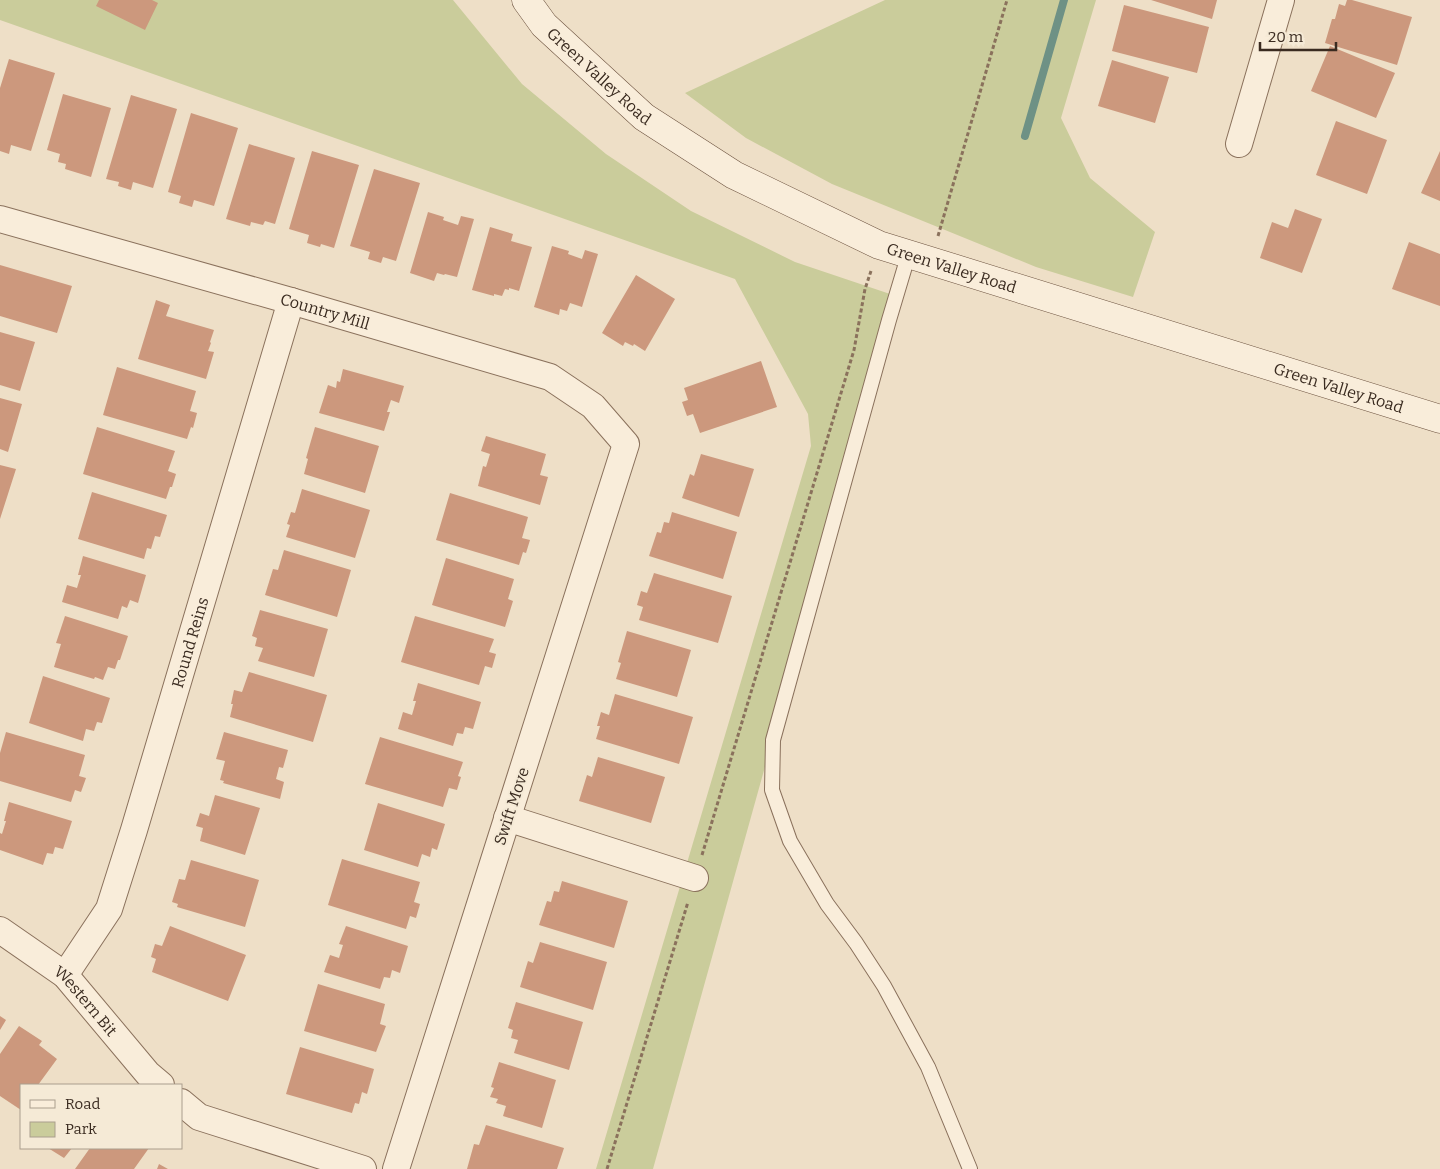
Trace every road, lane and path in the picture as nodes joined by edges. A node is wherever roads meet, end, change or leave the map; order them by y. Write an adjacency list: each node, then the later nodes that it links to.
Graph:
1 (526, 0): 6 (street, Green Valley Road)
2 (1007, 0): 7 (path)
3 (1281, 0): 4 (street)
4 (1239, 144)
5 (0, 218): 8 (street, Country Mill)
6 (879, 245): 7 (street, Green Valley Road); 12 (path)
7 (920, 257): 9 (street, Green Valley Road); 20 (lane)
8 (291, 301): 10 (street, Country Mill); 14 (street, Round Reins)
9 (1440, 419)
10 (626, 444): 11 (street, Swift Move)
11 (507, 818): 12 (street); 18 (street, Swift Move)
12 (695, 878): 19 (path)
13 (0, 930): 14 (street, Western Bit)
14 (65, 975): 15 (street, Western Bit)
15 (161, 1084)
16 (182, 1103): 17 (street)
17 (363, 1169)
18 (396, 1169)
19 (607, 1169)
20 (970, 1169)

